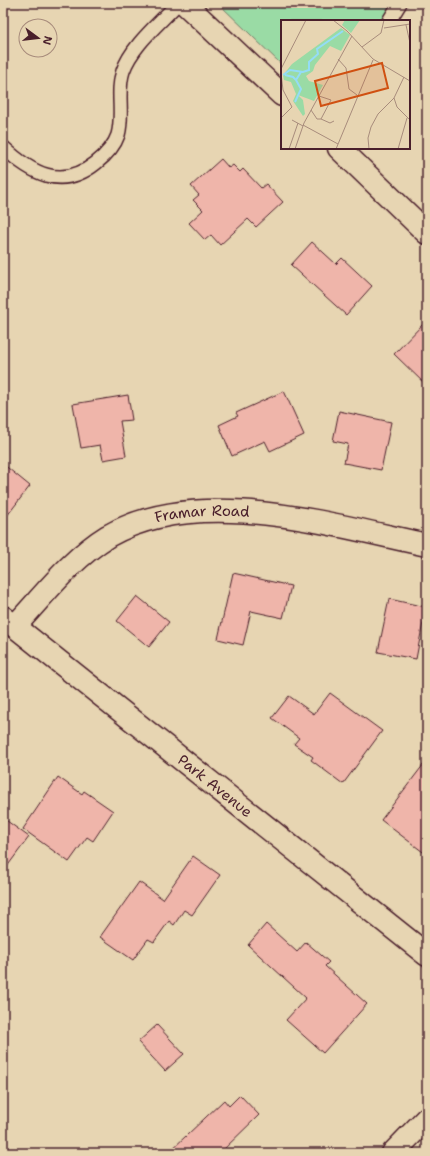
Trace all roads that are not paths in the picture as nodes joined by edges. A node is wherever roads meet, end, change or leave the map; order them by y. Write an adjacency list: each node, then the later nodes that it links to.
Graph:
1 (178, 3): 6 (lane)
2 (184, 3): 5 (street)
3 (400, 3): 4 (lane)
4 (390, 20)
5 (281, 94)
6 (3, 147)
7 (340, 149): 8 (street)
8 (427, 233)
9 (427, 545): 10 (street, Framar Road)
10 (9, 621): 11 (street, Park Avenue)
11 (427, 955)
12 (427, 1118): 13 (street)
13 (393, 1153)

